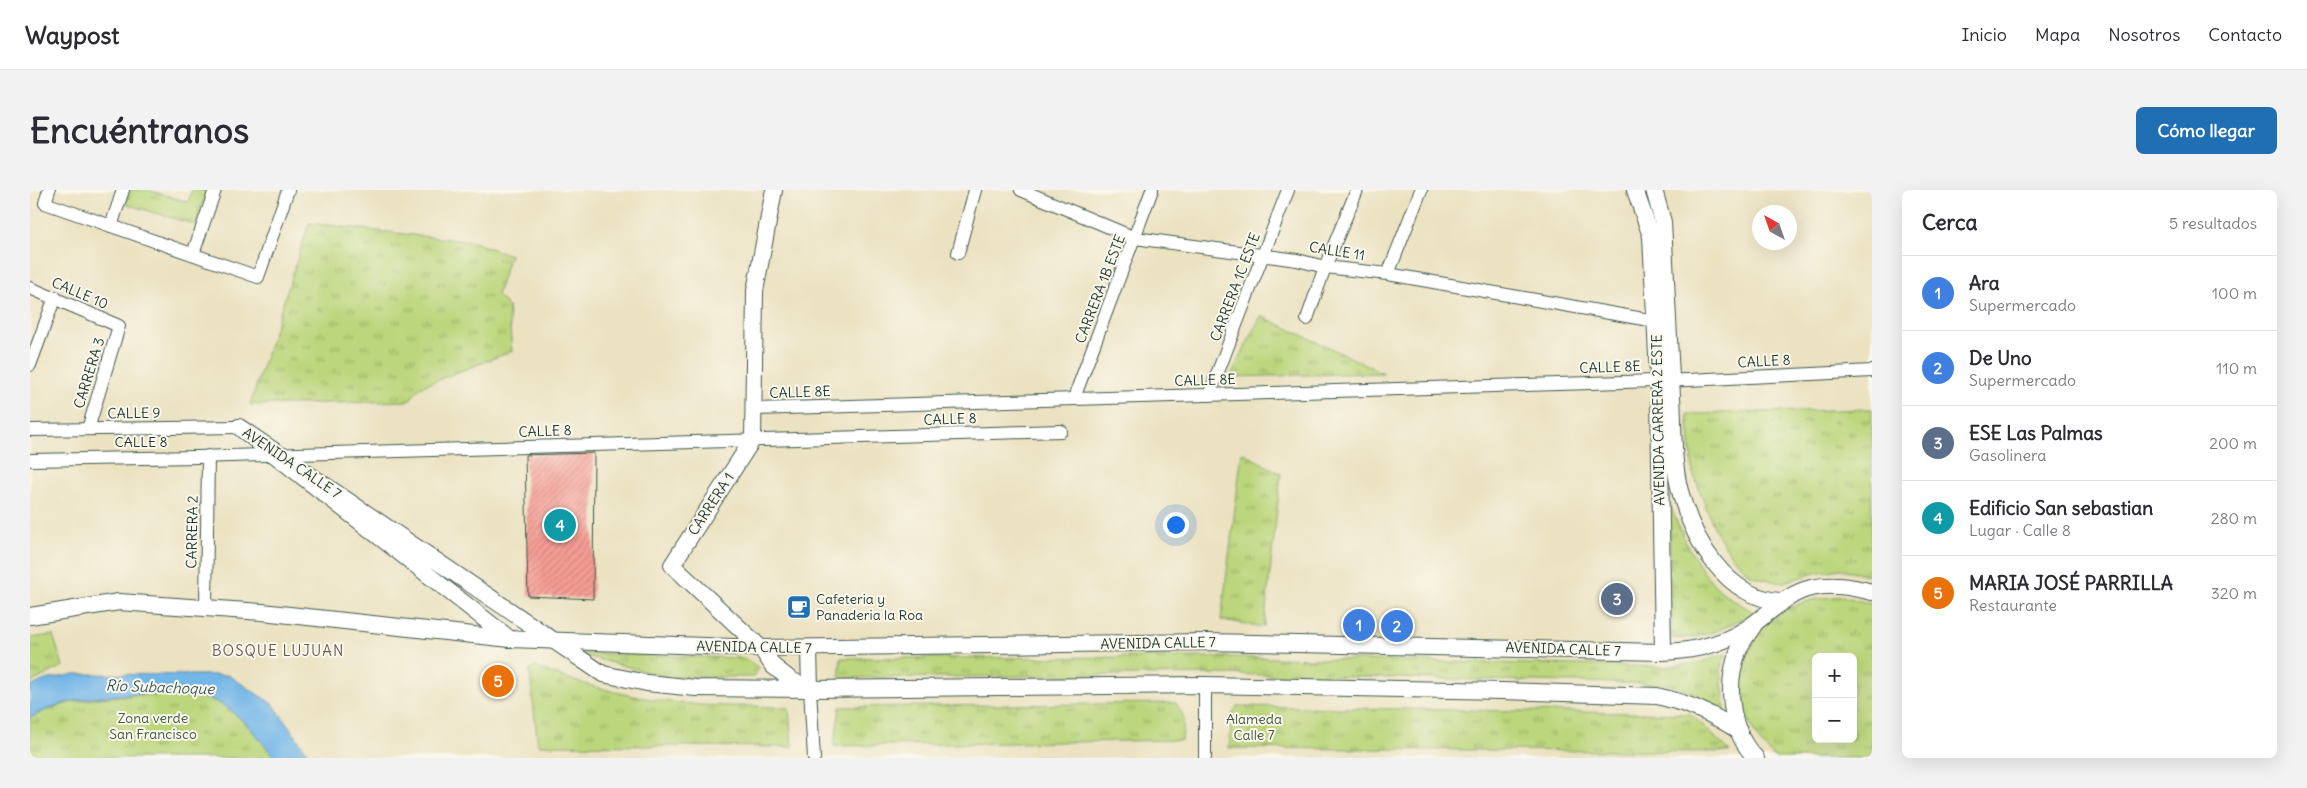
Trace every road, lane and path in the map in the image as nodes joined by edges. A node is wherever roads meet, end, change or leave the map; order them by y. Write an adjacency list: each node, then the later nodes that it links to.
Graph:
1 (49, 190): 14 (street)
2 (123, 190): 14 (street)
3 (215, 190): 17 (street)
4 (288, 190): 17 (street)
5 (774, 190): 31 (main road)
6 (975, 190): 16 (street)
7 (1022, 190): 15 (street, CALLE 11)
8 (1152, 190): 15 (street, CARRERA 1B ESTE)
9 (1288, 190): 18 (street, CARRERA 1C ESTE)
10 (1357, 190): 19 (street)
11 (1422, 190): 20 (street)
12 (1635, 190): 24 (main road, AVENIDA CARRERA 2 ESTE)
13 (1654, 190): 28 (main road, AVENIDA CARRERA 2 ESTE)
14 (111, 226): 17 (street)
15 (1135, 238): 18 (street, CALLE 11); 30 (street, CARRERA 1B ESTE)
16 (958, 253)
17 (193, 254)
18 (1263, 256): 19 (street, CALLE 11); 29 (street, CARRERA 1C ESTE)
19 (1325, 267): 20 (street, CALLE 11); 23 (street)
20 (1388, 274): 24 (street, CALLE 11)
21 (30, 288): 22 (street, CALLE 10)
22 (55, 297): 25 (street, CALLE 10); 26 (street)
23 (1308, 319)
24 (1655, 321): 28 (main road, AVENIDA CARRERA 2 ESTE)
25 (119, 326): 34 (street, CARRERA 3)
26 (30, 366)
27 (1872, 371): 28 (street, CALLE 8)
28 (1665, 380): 29 (street, CALLE 8E); 40 (main road, AVENIDA CARRERA 2 ESTE); 47 (main road, AVENIDA CARRERA 2 ESTE)
29 (1209, 395): 30 (street, CALLE 8E)
30 (1074, 398): 31 (street, CALLE 8E)
31 (753, 409): 36 (main road)
32 (239, 426): 34 (street, CALLE 9); 44 (main road, AVENIDA CALLE 7); 49 (main road, AVENIDA CALLE 7)
33 (30, 430): 34 (street, CALLE 9)
34 (88, 430)
35 (1061, 431): 36 (street, CALLE 8)
36 (753, 439): 37 (street, CALLE 8); 45 (main road, CARRERA 1)
37 (208, 456): 38 (street, CALLE 8); 41 (street, CARRERA 2)
38 (30, 460)
39 (1872, 592): 40 (main road, AVENIDA CALLE 7)
40 (1780, 601): 43 (main road, AVENIDA CALLE 7)
41 (206, 608): 42 (main road, AVENIDA CALLE 7); 44 (main road, AVENIDA CALLE 7)
42 (30, 616)
43 (1755, 623): 47 (main road, AVENIDA CALLE 7); 50 (main road, AVENIDA CALLE 7)
44 (510, 639): 45 (main road, AVENIDA CALLE 7)
45 (760, 648): 46 (main road, AVENIDA CALLE 7); 49 (main road, CARRERA 1)
46 (809, 649): 47 (main road, AVENIDA CALLE 7); 49 (main road)
47 (1663, 652)
48 (1205, 685): 49 (main road, AVENIDA CALLE 7); 50 (main road, AVENIDA CALLE 7); 53 (street)
49 (810, 689): 52 (street)
50 (1740, 732): 51 (main road, AVENIDA CALLE 7)
51 (1753, 756)
52 (814, 758)
53 (1205, 758)

